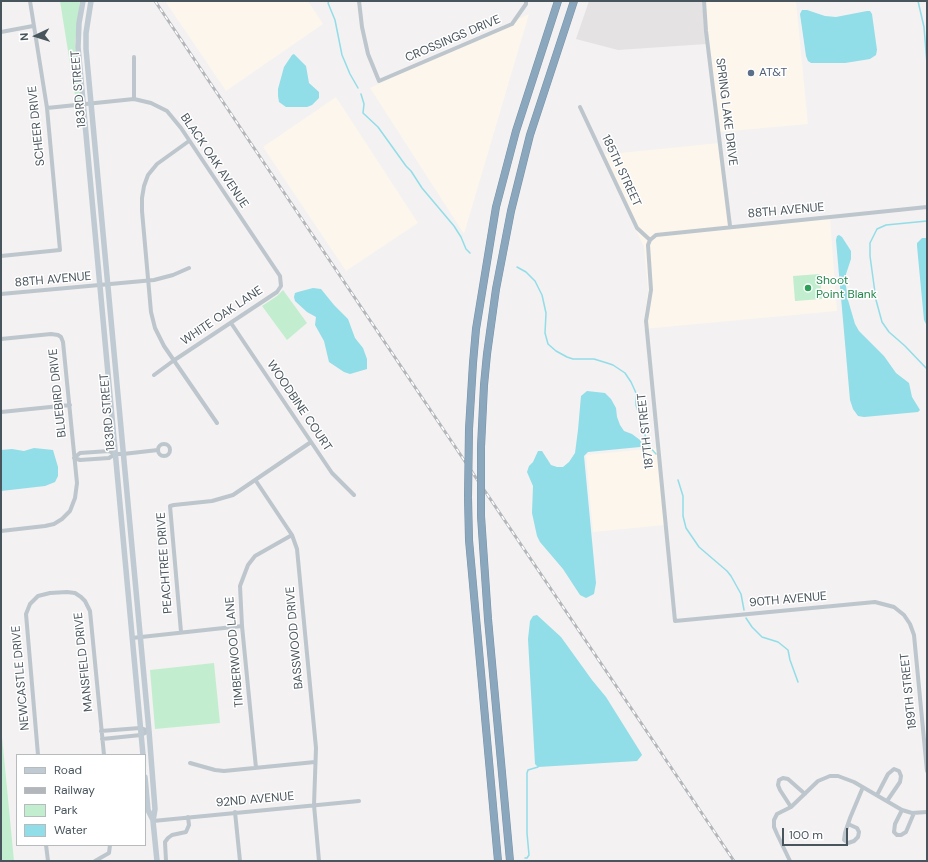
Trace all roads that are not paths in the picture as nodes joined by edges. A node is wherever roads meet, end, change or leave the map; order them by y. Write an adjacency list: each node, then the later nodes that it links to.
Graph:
1 (30, 1): 9 (street, SCHEER DRIVE)
2 (83, 1): 13 (street, 183RD STREET)
3 (91, 1): 14 (street, 183RD STREET)
4 (359, 1): 8 (street, CROSSINGS DRIVE)
5 (558, 1): 86 (highway, bridge)
6 (574, 1): 87 (highway, bridge)
7 (704, 1): 19 (street, SPRING LAKE DRIVE)
8 (526, 2)
9 (33, 26): 10 (street); 16 (street, SCHEER DRIVE)
10 (1, 32)
11 (134, 56): 12 (street)
12 (134, 99): 14 (street, BLACK OAK AVENUE); 17 (street, BLACK OAK AVENUE)
13 (83, 104): 14 (street, BLACK OAK AVENUE); 16 (street, BLACK OAK AVENUE); 24 (street, 183RD STREET)
14 (91, 104): 25 (street, 183RD STREET)
15 (580, 107): 20 (street, 185TH STREET)
16 (47, 108): 21 (street, SCHEER DRIVE)
17 (189, 141): 23 (street); 26 (street, BLACK OAK AVENUE)
18 (927, 207): 19 (street, 88TH AVENUE)
19 (730, 226): 20 (street, 88TH AVENUE)
20 (650, 240): 46 (street, 187TH STREET)
21 (1, 256)
22 (189, 268): 23 (street, 88TH AVENUE)
23 (148, 280): 25 (street, 88TH AVENUE); 30 (street)
24 (99, 285): 25 (street, 88TH AVENUE); 27 (street, 88TH AVENUE); 37 (street, 183RD STREET)
25 (107, 285): 38 (street, 183RD STREET)
26 (281, 286): 28 (street, WHITE OAK LANE)
27 (1, 294)
28 (231, 323): 30 (street, WHITE OAK LANE); 35 (street, WOODBINE COURT)
29 (1, 339): 32 (street, BLUEBIRD DRIVE)
30 (173, 361): 31 (street, WHITE OAK LANE); 34 (street)
31 (154, 375)
32 (70, 405): 33 (street); 39 (street, BLUEBIRD DRIVE)
33 (1, 412)
34 (217, 423)
35 (311, 442): 40 (street, PEACHTREE DRIVE); 41 (street, WOODBINE COURT)
36 (158, 450): 38 (street)
37 (115, 454): 38 (street); 39 (street); 39 (street); 50 (street, 183RD STREET)
38 (123, 454): 49 (street, 183RD STREET)
39 (74, 458): 42 (street, BLUEBIRD DRIVE)
40 (256, 481): 43 (street, BASSWOOD DRIVE); 48 (street, PEACHTREE DRIVE)
41 (354, 495)
42 (1, 531)
43 (292, 535): 47 (street, TIMBERWOOD LANE); 60 (street, BASSWOOD DRIVE)
44 (55, 592): 52 (street, MANSFIELD DRIVE); 56 (street, NEWCASTLE DRIVE)
45 (901, 612): 46 (street, 90TH AVENUE); 62 (street, 189TH STREET)
46 (675, 621)
47 (242, 626): 48 (street); 61 (street, TIMBERWOOD LANE)
48 (181, 632): 49 (street)
49 (140, 637): 50 (street); 53 (street, 183RD STREET)
50 (132, 638): 51 (street, 183RD STREET)
51 (140, 728): 52 (street); 53 (street); 54 (street, 183RD STREET)
52 (102, 731): 55 (street, MANSFIELD DRIVE)
53 (149, 731): 54 (street); 76 (street, 183RD STREET)
54 (141, 735): 55 (street); 58 (street, 183RD STREET)
55 (102, 739): 57 (street, MANSFIELD DRIVE)
56 (38, 754)
57 (104, 754)
58 (143, 754)
59 (190, 762): 61 (street)
60 (315, 762): 61 (street); 69 (street, BASSWOOD DRIVE)
61 (256, 768)
62 (927, 771)
63 (146, 788): 76 (street, 183RD STREET)
64 (863, 788): 65 (street); 66 (street); 77 (street)
65 (805, 794): 70 (street); 70 (street)
66 (877, 795): 68 (street); 68 (street)
67 (359, 801): 69 (street, 92ND AVENUE)
68 (887, 801): 71 (street)
69 (314, 805): 72 (street, 92ND AVENUE); 85 (street, BASSWOOD DRIVE)
70 (791, 807): 88 (street)
71 (902, 810): 74 (street); 74 (street)
72 (235, 812): 75 (street, 92ND AVENUE); 84 (street)
73 (927, 812): 74 (street)
74 (914, 813)
75 (188, 817): 76 (street, 92ND AVENUE); 83 (street)
76 (154, 821): 82 (street, 183RD STREET)
77 (848, 824): 77 (street)
78 (46, 846): 80 (street)
79 (110, 846): 81 (street)
80 (48, 861)
81 (95, 861)
82 (157, 861)
83 (166, 861)
84 (240, 861)
85 (320, 861)
86 (498, 861)
87 (510, 861)
88 (790, 861)

